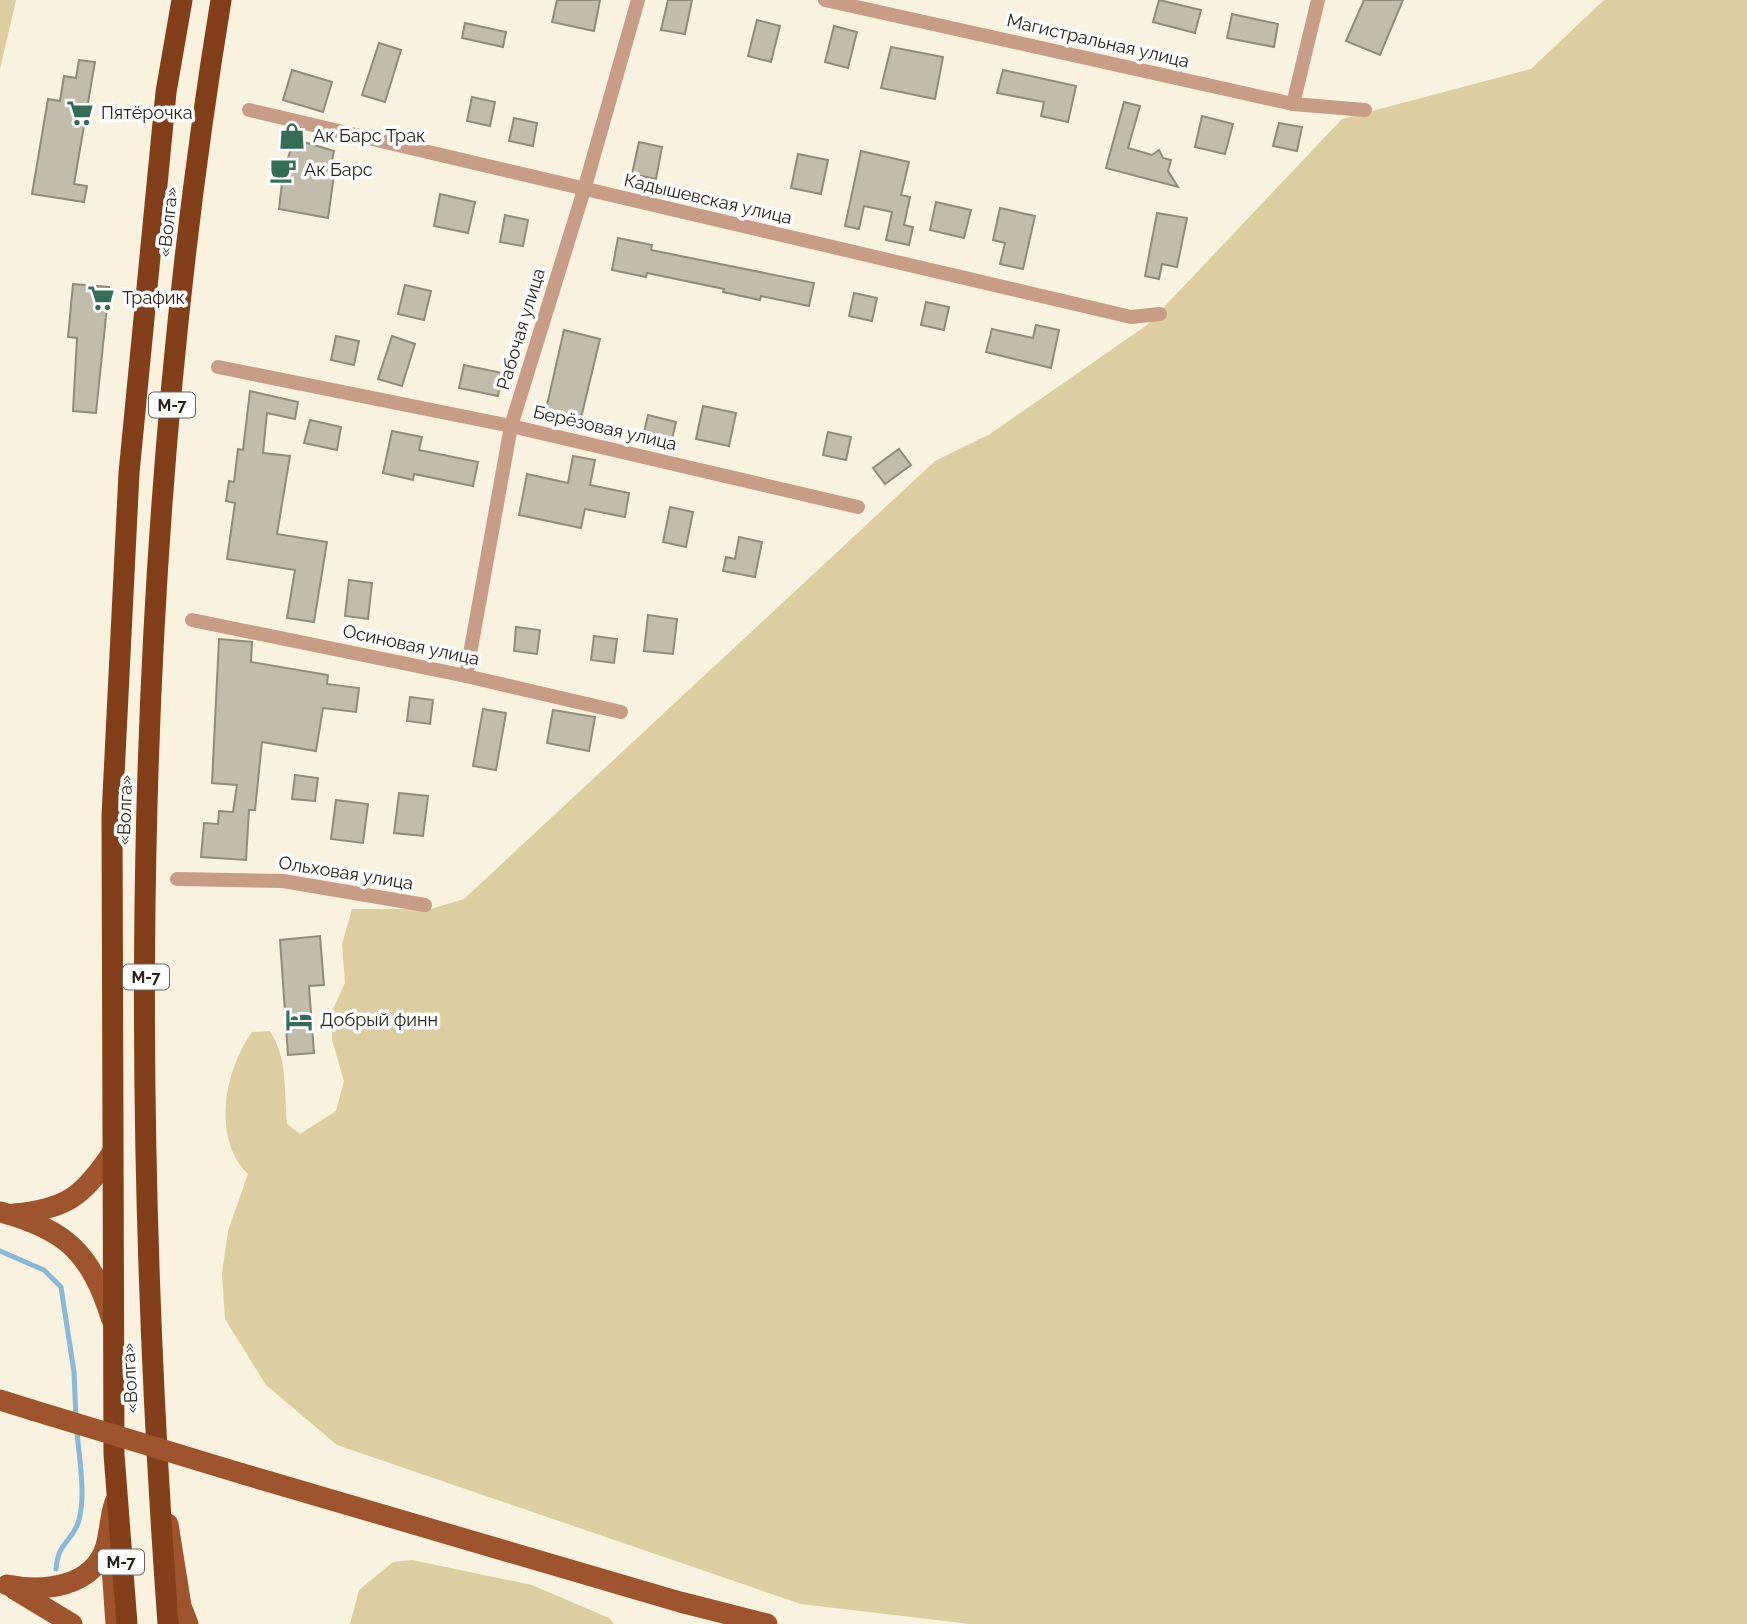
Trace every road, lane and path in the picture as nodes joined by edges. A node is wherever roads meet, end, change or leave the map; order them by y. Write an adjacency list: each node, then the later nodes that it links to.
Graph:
1 (182, 0): 19 (highway, «Волга» / М-7)
2 (221, 0): 24 (highway, «Волга» / М-7)
3 (638, 0): 9 (street, Рабочая улица)
4 (825, 0): 6 (street, Магистральная улица)
5 (1318, 0): 6 (street)
6 (1293, 104): 8 (street, Магистральная улица)
7 (249, 110): 9 (street, Кадышевская улица)
8 (1365, 110)
9 (584, 190): 10 (street, Кадышевская улица); 12 (street, Рабочая улица)
10 (1160, 314)
11 (218, 367): 12 (street, Берёзовая улица)
12 (511, 426): 13 (street, Берёзовая улица); 15 (street, Рабочая улица)
13 (858, 507)
14 (192, 620): 15 (street, Осиновая улица)
15 (466, 676): 16 (street, Осиновая улица)
16 (621, 712)
17 (177, 879): 18 (street, Ольховая улица)
18 (425, 905)
19 (111, 1153): 20 (main road); 21 (highway, «Волга» / М-7)
20 (4, 1213): 21 (main road)
21 (113, 1321): 23 (highway, «Волга» / М-7)
22 (0, 1400): 27 (main road, bridge)
23 (116, 1500): 25 (main road); 30 (highway, «Волга» / М-7)
24 (159, 1500): 31 (highway, «Волга» / М-7); 32 (main road)
25 (110, 1528): 26 (main road); 29 (main road)
26 (3, 1583): 28 (main road)
27 (680, 1602): 33 (main road); 34 (main road)
28 (72, 1624)
29 (116, 1624)
30 (127, 1624)
31 (168, 1624)
32 (188, 1624)
33 (689, 1624)
34 (762, 1624)

